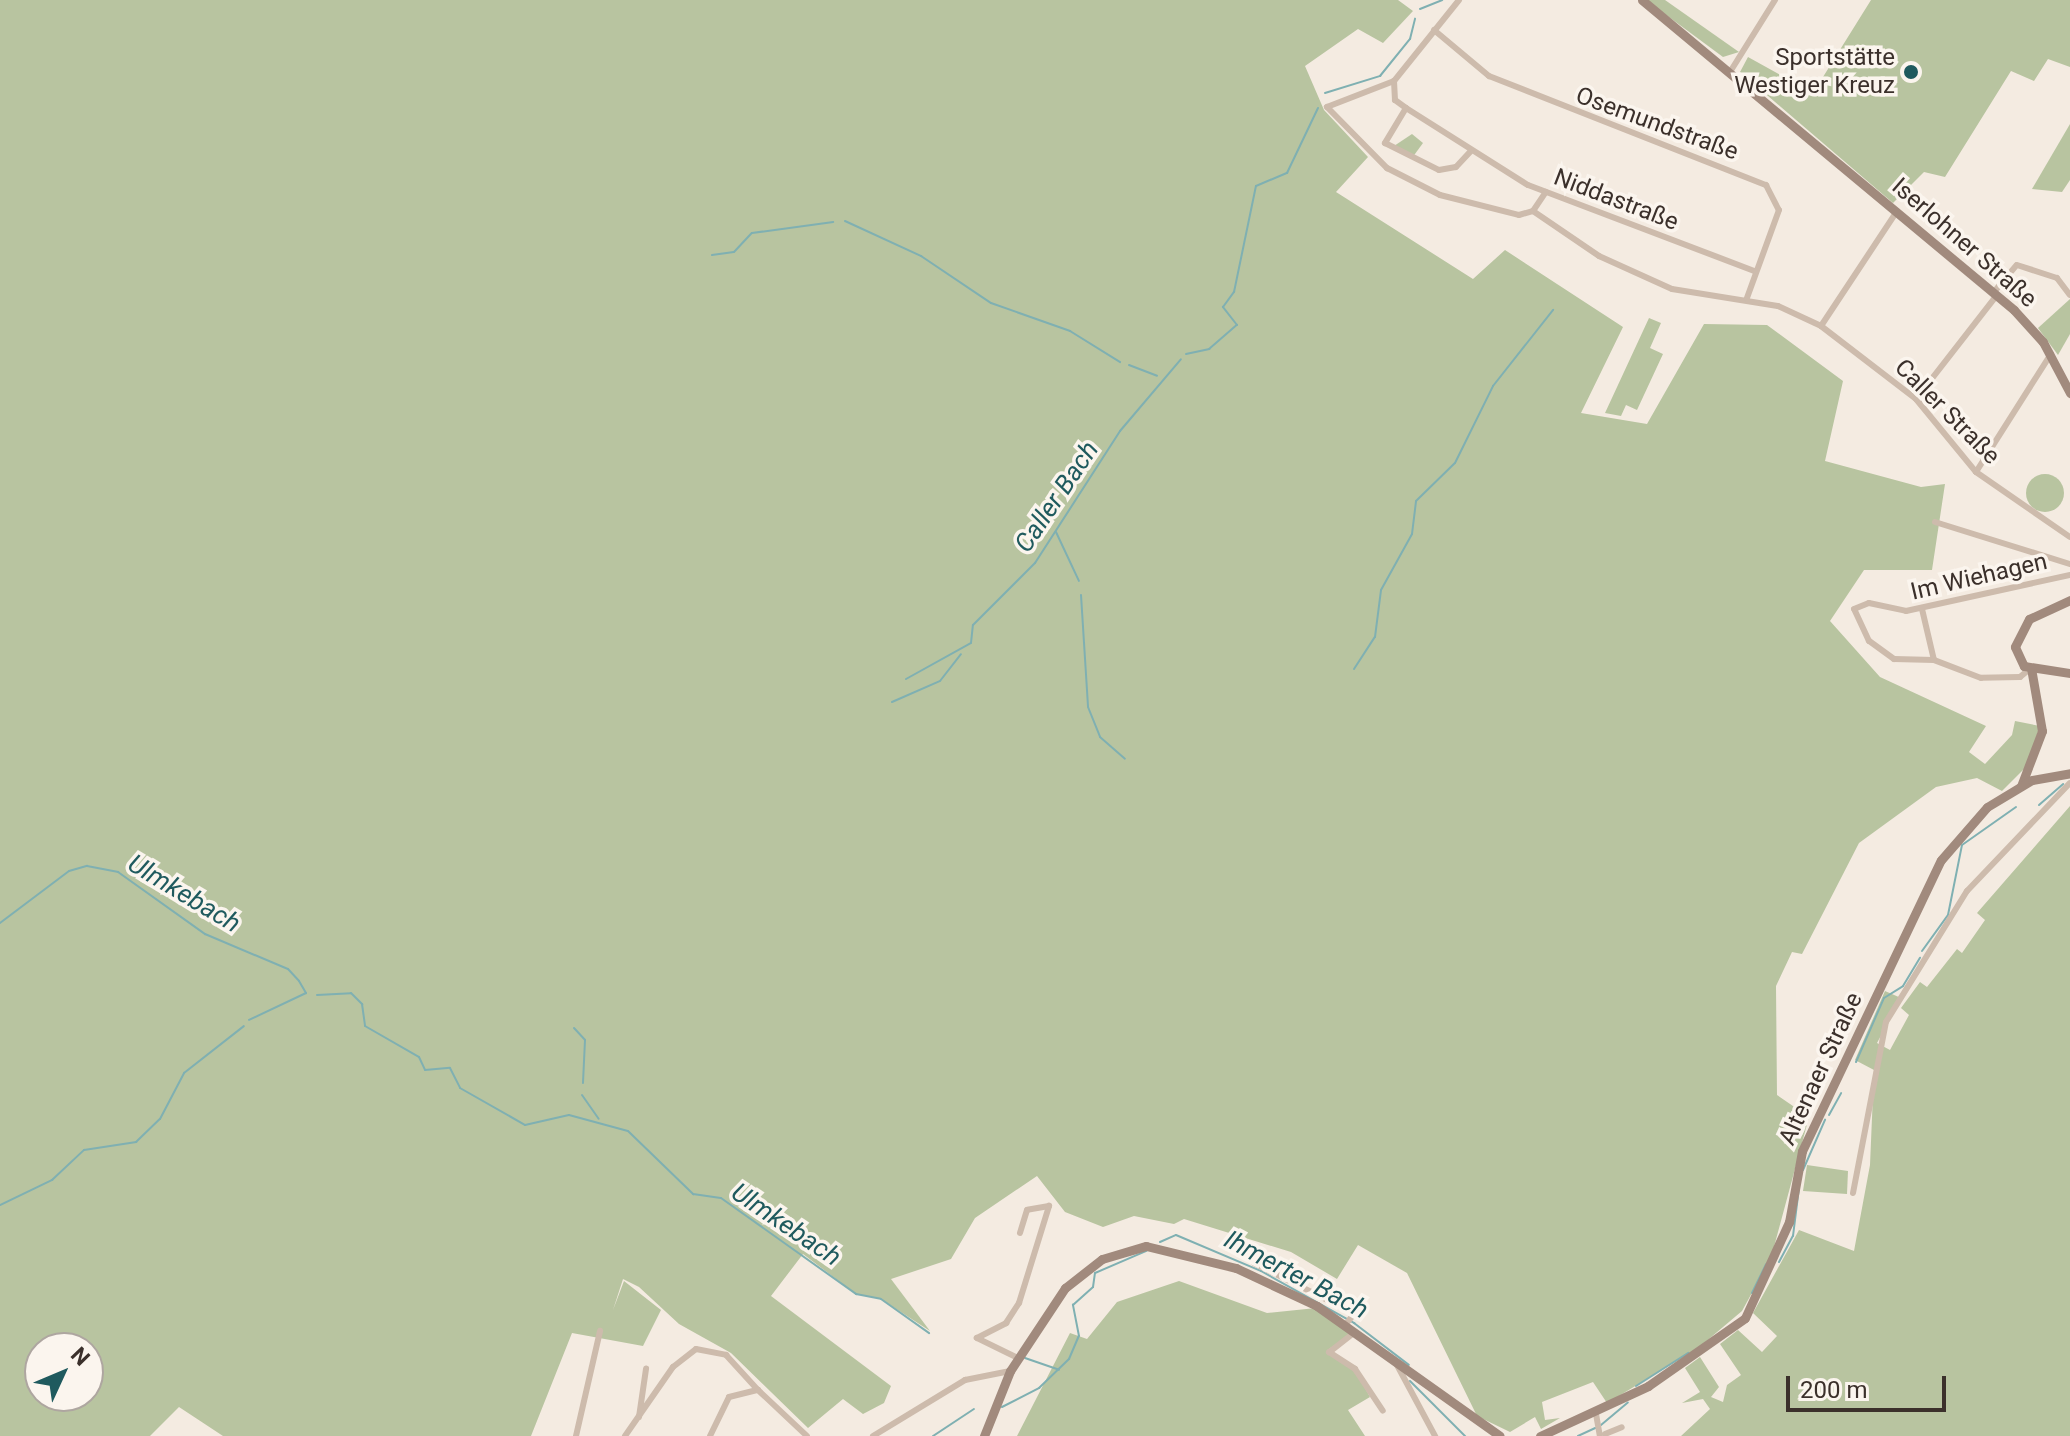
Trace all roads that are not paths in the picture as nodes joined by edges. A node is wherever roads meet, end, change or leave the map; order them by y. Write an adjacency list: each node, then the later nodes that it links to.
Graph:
1 (1459, 0): 4 (street)
2 (1642, 0): 5 (main road, Iserlohner Straße)
3 (1773, 0): 5 (street)
4 (1434, 30): 6 (street); 12 (street, Osemundstraße)
5 (1730, 72): 11 (main road, Iserlohner Straße)
6 (1394, 81): 7 (street); 10 (street)
7 (1406, 108): 8 (street, Niddastraße); 8 (street)
8 (1470, 152): 9 (street, Niddastraße)
9 (1546, 192): 10 (street); 12 (street, Niddastraße)
10 (1533, 211): 15 (street, Caller Straße)
11 (1897, 211): 13 (main road, Iserlohner Straße); 16 (street)
12 (1754, 271): 15 (street, Osemundstraße)
13 (1996, 293): 14 (street); 17 (main road, Iserlohner Straße); 19 (street)
14 (2070, 295)
15 (1747, 298): 16 (street, Caller Straße)
16 (1821, 326): 19 (street, Caller Straße)
17 (2051, 354): 18 (main road, Iserlohner Straße); 20 (street)
18 (2070, 391)
19 (1916, 399): 20 (street, Caller Straße)
20 (1976, 472): 22 (street, Caller Straße)
21 (1935, 522): 23 (street)
22 (2070, 537)
23 (2070, 564)
24 (2070, 575): 26 (street, Im Wiehagen)
25 (2070, 600): 29 (main road)
26 (1922, 609): 27 (street); 27 (street, Im Wiehagen)
27 (1934, 660): 29 (street)
28 (2070, 663): 30 (street)
29 (2031, 668): 30 (main road); 33 (main road)
30 (2067, 673)
31 (2070, 773): 33 (main road, Altenaer Straße)
32 (2070, 783): 34 (street)
33 (2021, 786): 46 (main road, Altenaer Straße)
34 (1853, 1193)
35 (1020, 1233): 40 (street)
36 (1254, 1263): 37 (street)
37 (1349, 1321): 39 (main road); 40 (main road)
38 (600, 1331): 50 (street)
39 (1355, 1332): 41 (main road); 45 (street)
40 (1018, 1358): 43 (main road)
41 (1395, 1361): 56 (street); 57 (main road)
42 (646, 1369): 47 (street)
43 (1010, 1371): 54 (street); 55 (main road)
44 (758, 1390): 47 (street); 52 (street); 53 (street)
45 (1383, 1411)
46 (1598, 1417): 49 (street); 58 (main road, Altenaer Straße)
47 (639, 1418): 51 (street)
48 (1622, 1427): 49 (street)
49 (1602, 1433)
50 (576, 1436)
51 (625, 1436)
52 (710, 1436)
53 (807, 1436)
54 (873, 1436)
55 (984, 1436)
56 (1435, 1436)
57 (1500, 1436)
58 (1540, 1436)

